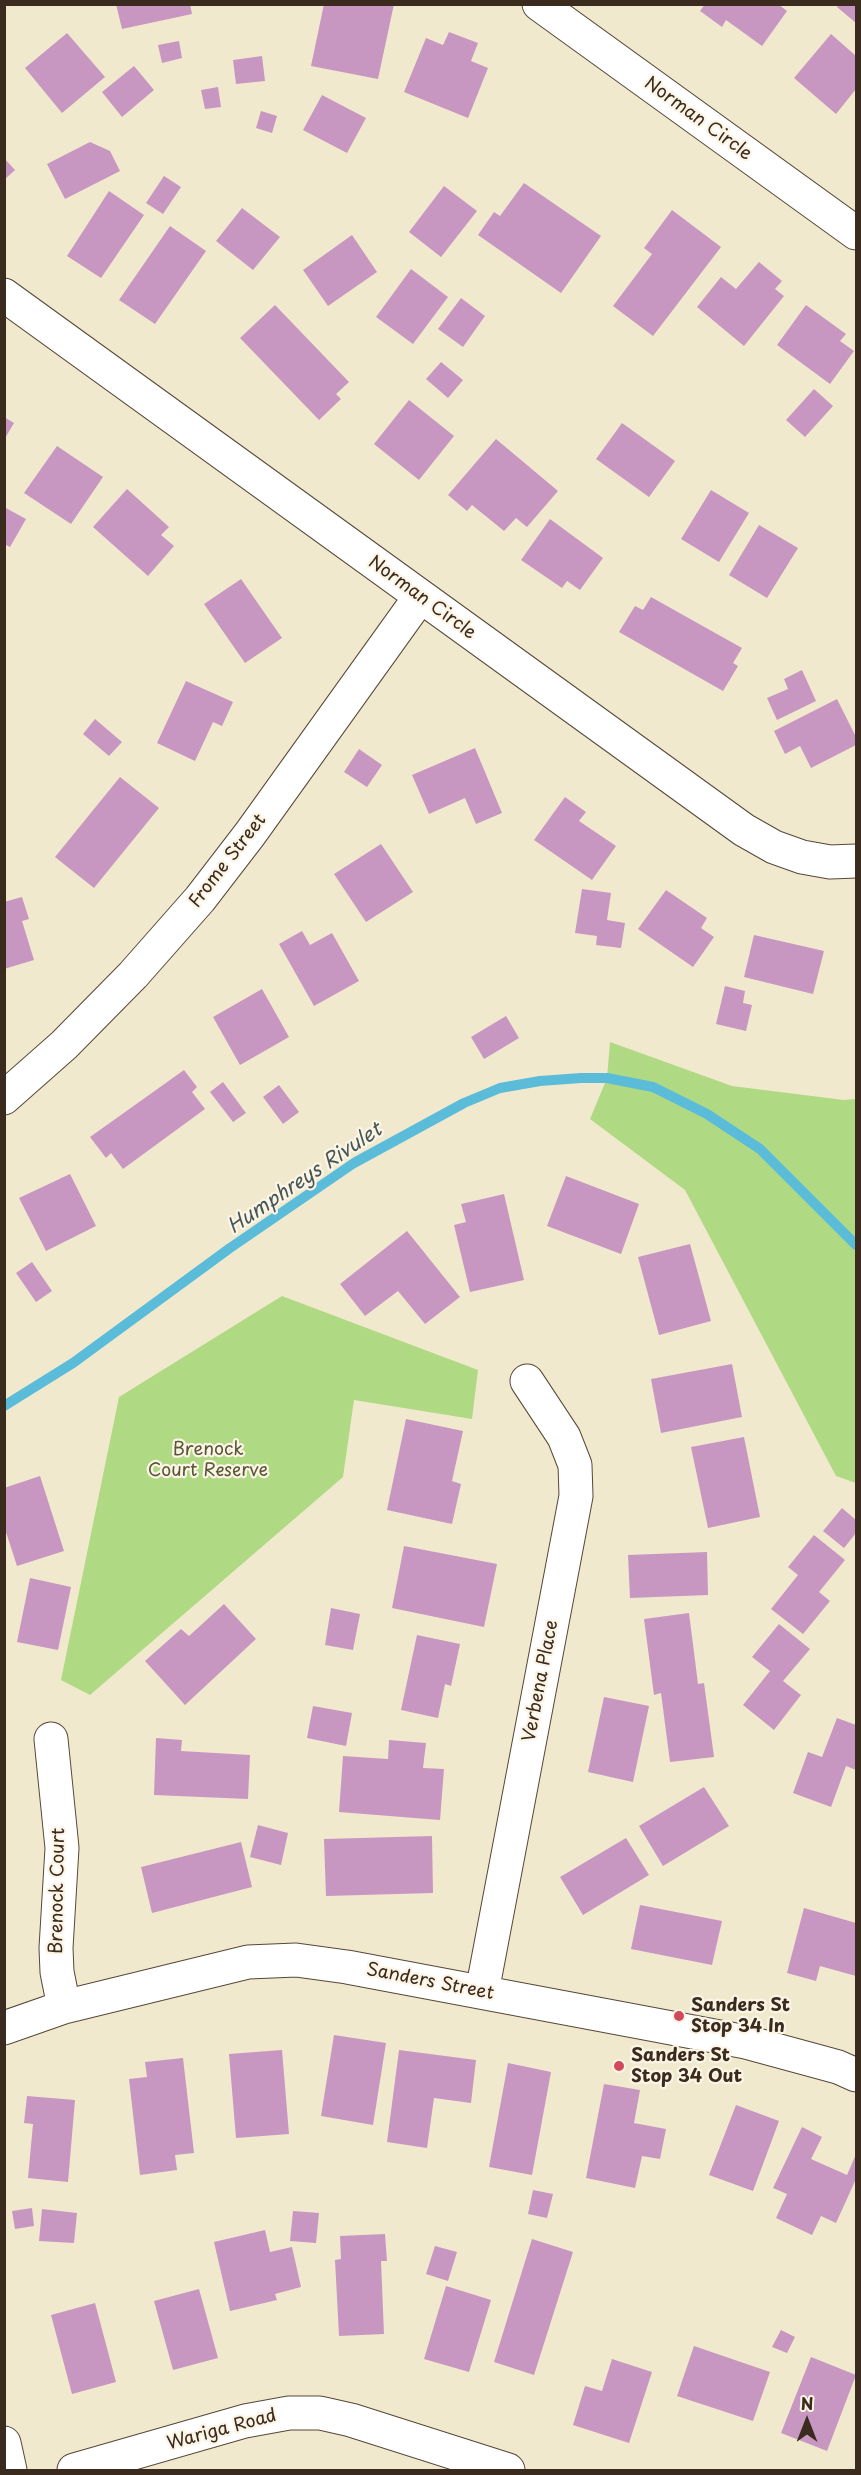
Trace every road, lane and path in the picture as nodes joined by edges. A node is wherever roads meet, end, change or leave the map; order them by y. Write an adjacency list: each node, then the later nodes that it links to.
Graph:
1 (539, 4): 2 (street, Norman Circle)
2 (856, 233)
3 (4, 296): 4 (street, Norman Circle)
4 (420, 597): 5 (street, Norman Circle); 6 (street, Frome Street)
5 (856, 861)
6 (4, 1098)
7 (527, 1382): 9 (street, Verbena Place)
8 (51, 1739): 10 (street, Brenock Court)
9 (482, 1992): 10 (street, Sanders Street); 12 (street, Sanders Street)
10 (64, 2007): 11 (street, Sanders Street)
11 (4, 2028)
12 (856, 2075)
13 (4, 2443): 14 (street)
14 (10, 2470)
15 (74, 2470): 16 (street, Wariga Road)
16 (508, 2470)

